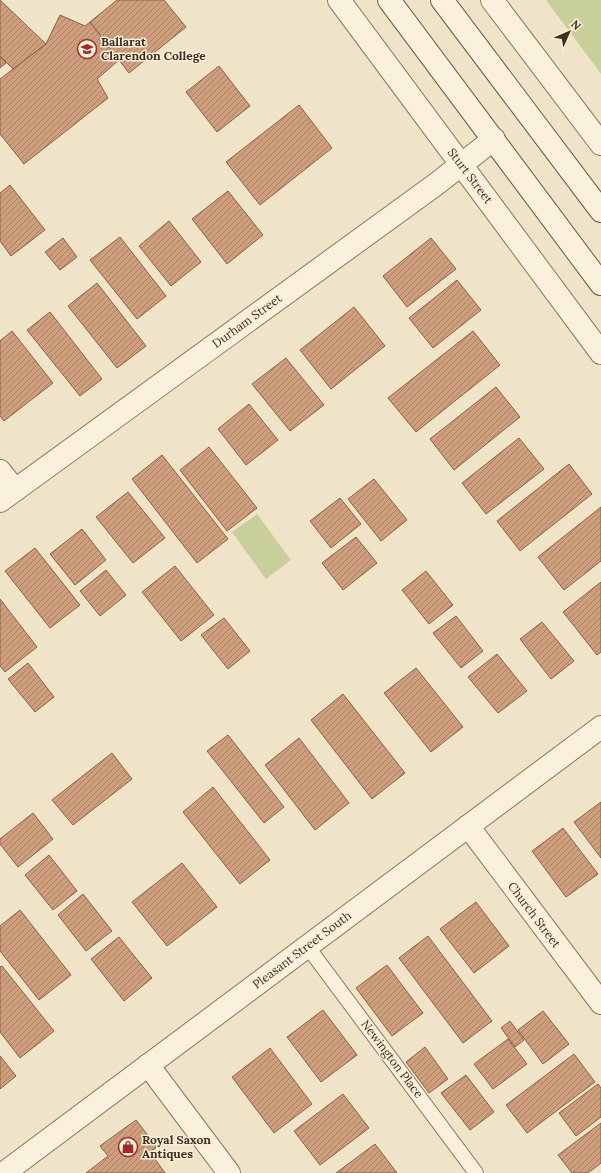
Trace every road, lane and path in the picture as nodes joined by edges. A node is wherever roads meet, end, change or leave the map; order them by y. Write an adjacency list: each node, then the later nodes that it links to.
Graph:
1 (339, 0): 7 (street, Sturt Street)
2 (389, 0): 5 (street)
3 (442, 0): 8 (street)
4 (492, 0): 6 (street)
5 (494, 139): 7 (street, Durham Street); 9 (street)
6 (601, 144)
7 (461, 164): 10 (street, Sturt Street); 12 (street, Durham Street)
8 (601, 211)
9 (601, 284)
10 (601, 352)
11 (0, 471): 12 (street)
12 (7, 496)
13 (601, 727): 14 (street, Pleasant Street South)
14 (468, 826): 15 (street, Pleasant Street South); 16 (street, Church Street)
15 (307, 946): 17 (street, Pleasant Street South); 20 (lane, Newington Place)
16 (601, 1003)
17 (148, 1065): 18 (street, Pleasant Street South); 19 (street)
18 (4, 1173)
19 (229, 1173)
20 (476, 1173)

